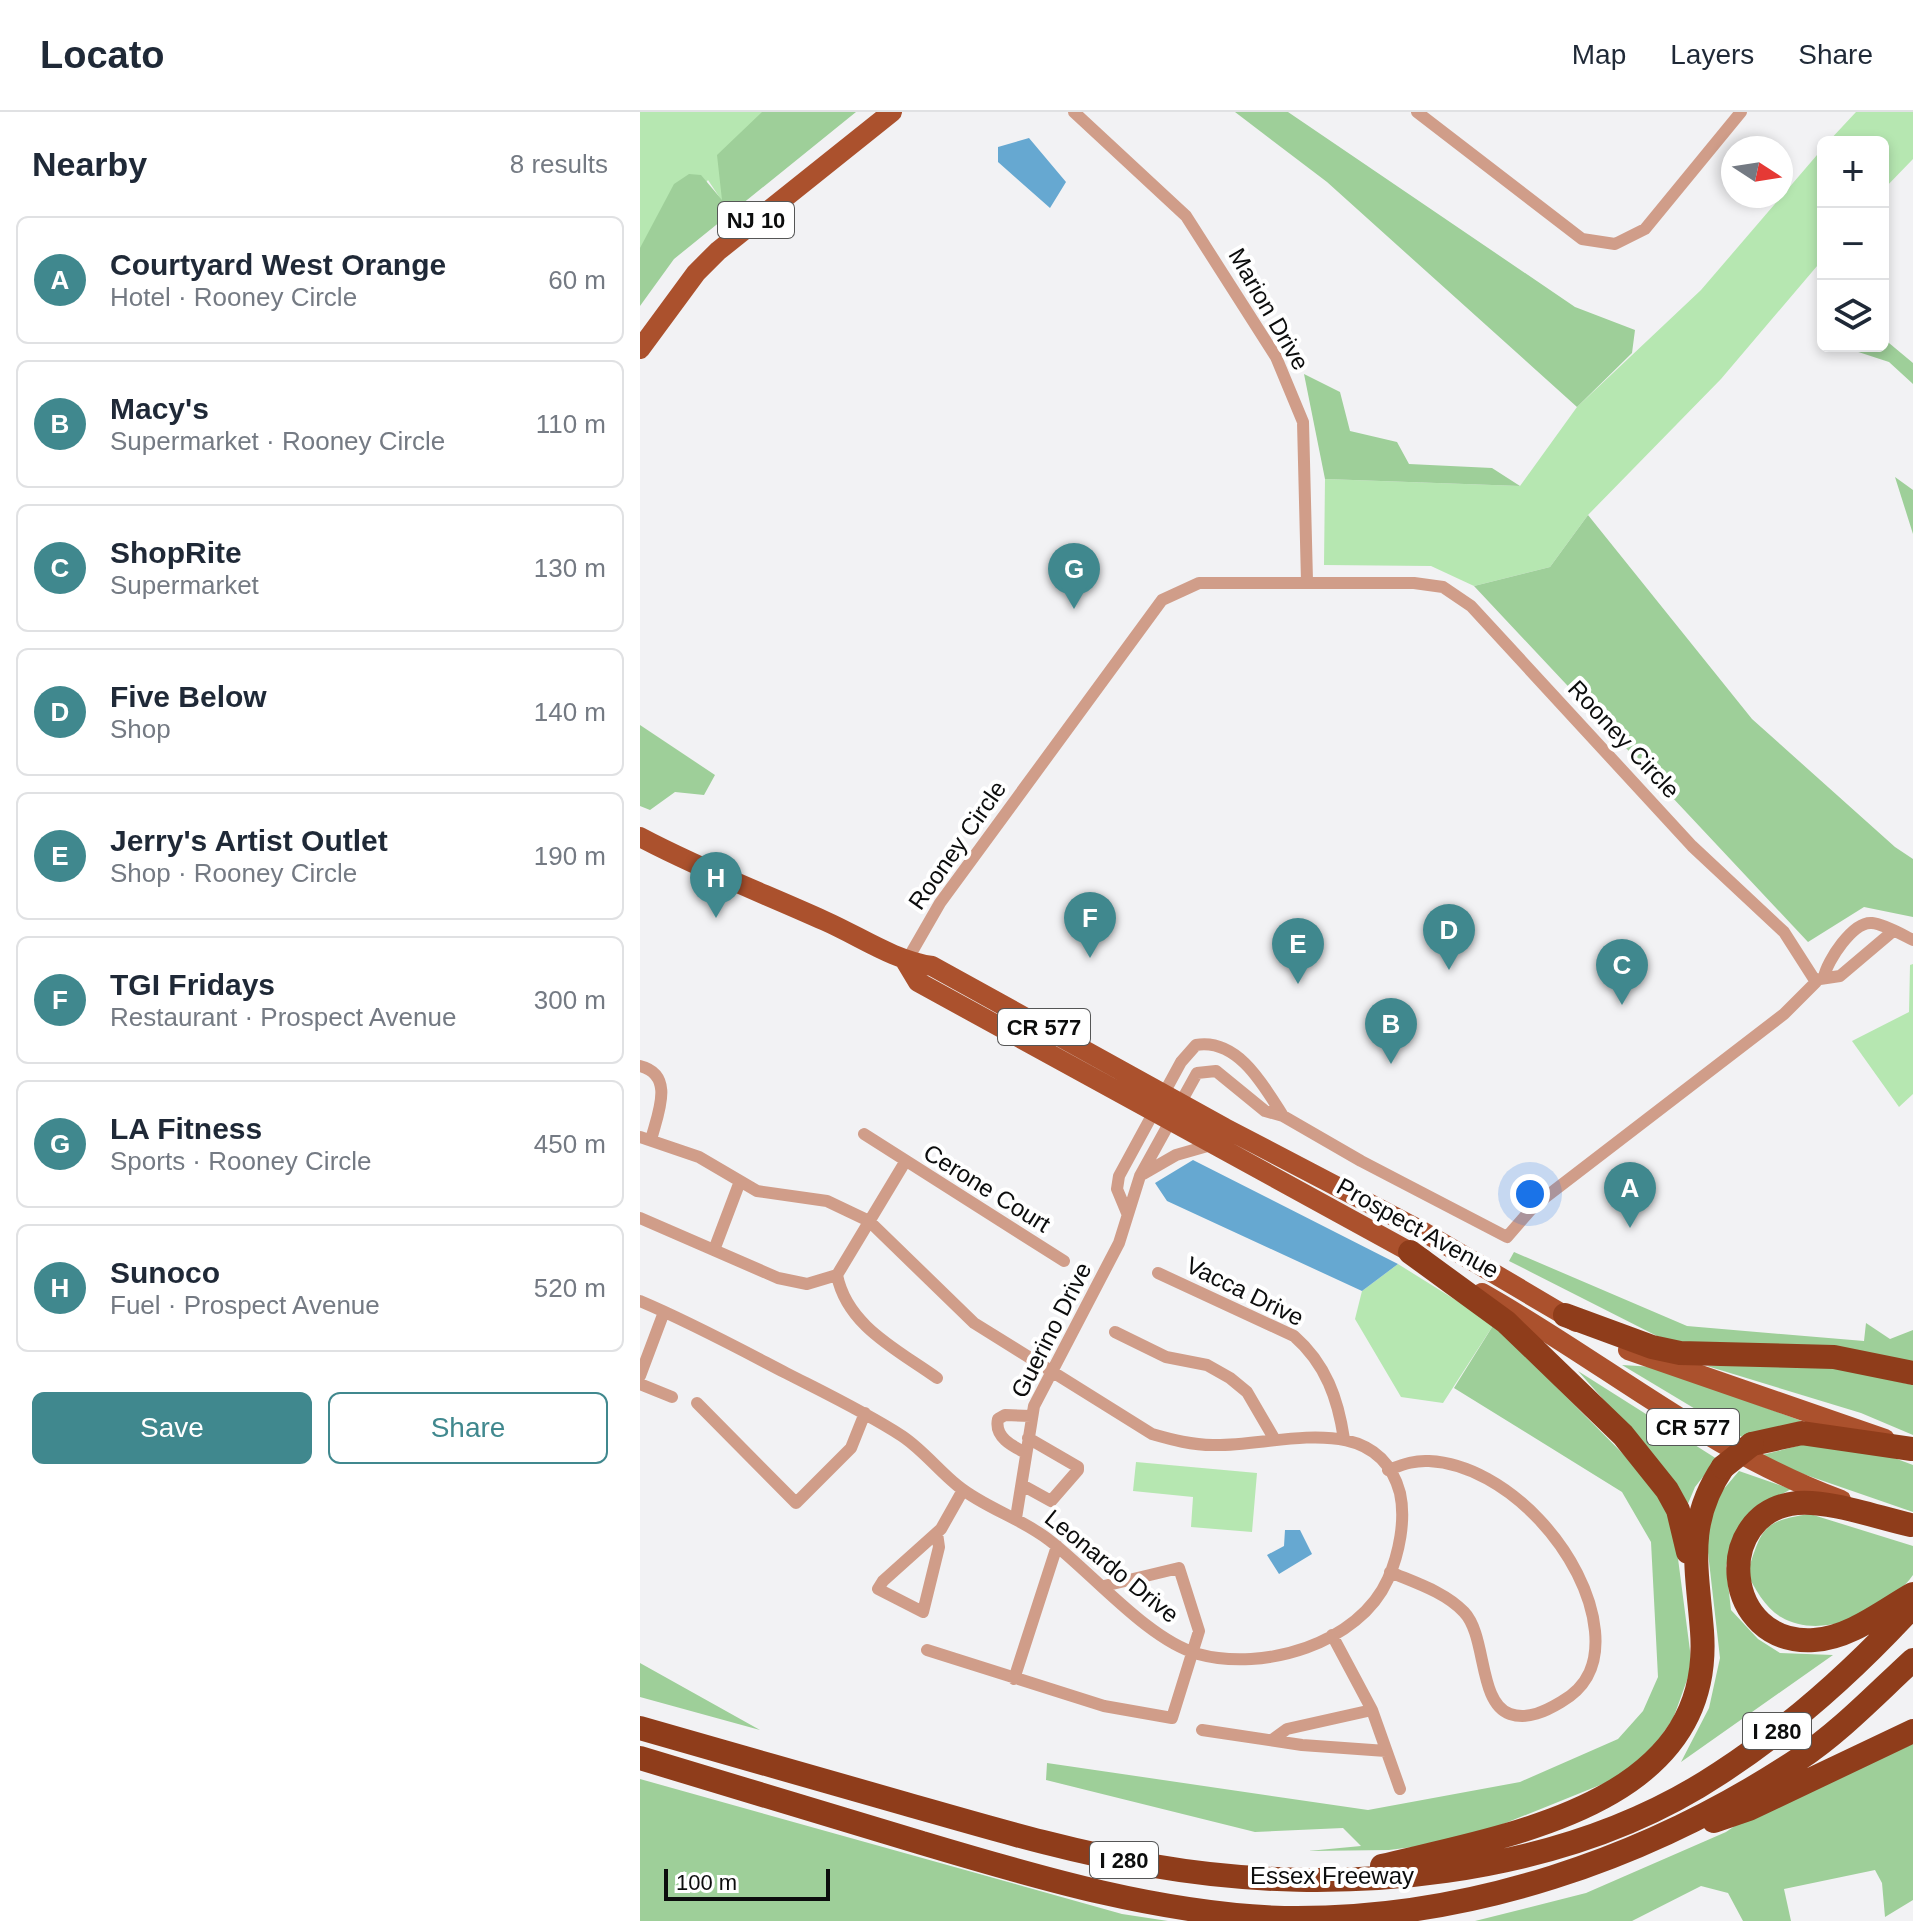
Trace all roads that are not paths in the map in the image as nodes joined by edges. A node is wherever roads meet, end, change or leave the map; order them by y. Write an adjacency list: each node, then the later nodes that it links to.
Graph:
1 (892, 112): 5 (main road, NJ 10)
2 (1074, 112): 6 (street, Marion Drive)
3 (1417, 112): 4 (street)
4 (1741, 112)
5 (640, 349)
6 (1307, 581): 10 (street, Rooney Circle); 11 (street, Rooney Circle)
7 (640, 837): 10 (main road, Prospect Avenue / CR 577)
8 (1892, 932): 9 (street); 11 (street); 11 (street)
9 (1913, 940)
10 (906, 962): 13 (main road, Prospect Avenue / CR 577); 14 (main road, Prospect Avenue / CR 577)
11 (1820, 979): 15 (street)
12 (640, 1066): 17 (street)
13 (1172, 1097): 14 (street); 15 (street); 15 (street); 32 (main road, Prospect Avenue / CR 577)
14 (1161, 1116): 18 (main road, Prospect Avenue / CR 577); 20 (street, Guerino Drive); 22 (street, Guerino Drive)
15 (1283, 1116)
16 (864, 1134): 19 (street)
17 (645, 1138): 21 (street)
18 (1211, 1145): 20 (street); 26 (main road, Prospect Avenue / CR 577)
19 (905, 1162): 24 (street, Cerone Court); 27 (street, Cerone Court)
20 (1140, 1176): 22 (street, Guerino Drive)
21 (739, 1184): 24 (street); 25 (street)
22 (1127, 1213): 34 (street, Guerino Drive)
23 (640, 1218): 25 (street)
24 (869, 1221): 29 (street, Cerone Court); 34 (street)
25 (714, 1250): 29 (street)
26 (1410, 1252): 52 (main road, Prospect Avenue / CR 577); 58 (highway)
27 (1064, 1261)
28 (1158, 1273): 44 (street, Vacca Drive)
29 (837, 1275): 37 (street)
30 (640, 1301): 31 (street, Leonardo Drive)
31 (664, 1312): 36 (street); 41 (street, Leonardo Drive)
32 (1565, 1315): 35 (highway); 46 (main road, Prospect Avenue / CR 577)
33 (1115, 1332): 45 (street)
34 (1052, 1370): 42 (street, Guerino Drive); 45 (street)
35 (1913, 1373)
36 (640, 1376)
37 (937, 1378)
38 (640, 1384): 39 (street)
39 (672, 1397)
40 (697, 1403): 41 (street)
41 (865, 1413): 50 (street, Leonardo Drive)
42 (1031, 1416): 43 (street, Guerino Drive); 47 (street)
43 (1028, 1438): 47 (street, Guerino Drive); 49 (street)
44 (1344, 1439): 45 (street); 48 (street, Leonardo Drive)
45 (1275, 1440)
46 (1913, 1449): 58 (highway, bridge)
47 (1026, 1453): 49 (street, Guerino Drive)
48 (1388, 1470): 55 (street, Leonardo Drive); 55 (street)
49 (1022, 1485): 51 (street, Guerino Drive)
50 (963, 1490): 51 (street, Leonardo Drive); 53 (street)
51 (1016, 1518): 54 (street, Leonardo Drive)
52 (1912, 1525): 57 (highway)
53 (937, 1533): 53 (street)
54 (1057, 1546): 56 (street, Leonardo Drive); 64 (street)
55 (1390, 1572): 60 (street, Leonardo Drive)
56 (1104, 1586): 62 (street, Leonardo Drive); 62 (street)
57 (1913, 1594)
58 (1700, 1606): 74 (highway)
59 (1913, 1606): 74 (highway, Essex Freeway / I 280)
60 (1332, 1635): 62 (street, Leonardo Drive); 65 (street)
61 (927, 1650): 64 (street)
62 (1192, 1652): 64 (street)
63 (1913, 1660): 73 (highway, Essex Freeway / I 280)
64 (1014, 1679)
65 (1372, 1710): 69 (street); 70 (street)
66 (640, 1728): 74 (highway, Essex Freeway / I 280)
67 (1202, 1730): 69 (street)
68 (1913, 1731): 73 (highway)
69 (1272, 1740): 70 (street)
70 (1386, 1751): 72 (street)
71 (640, 1758): 73 (highway, Essex Freeway / I 280)
72 (1400, 1789)
73 (1632, 1848)
74 (1333, 1879)

